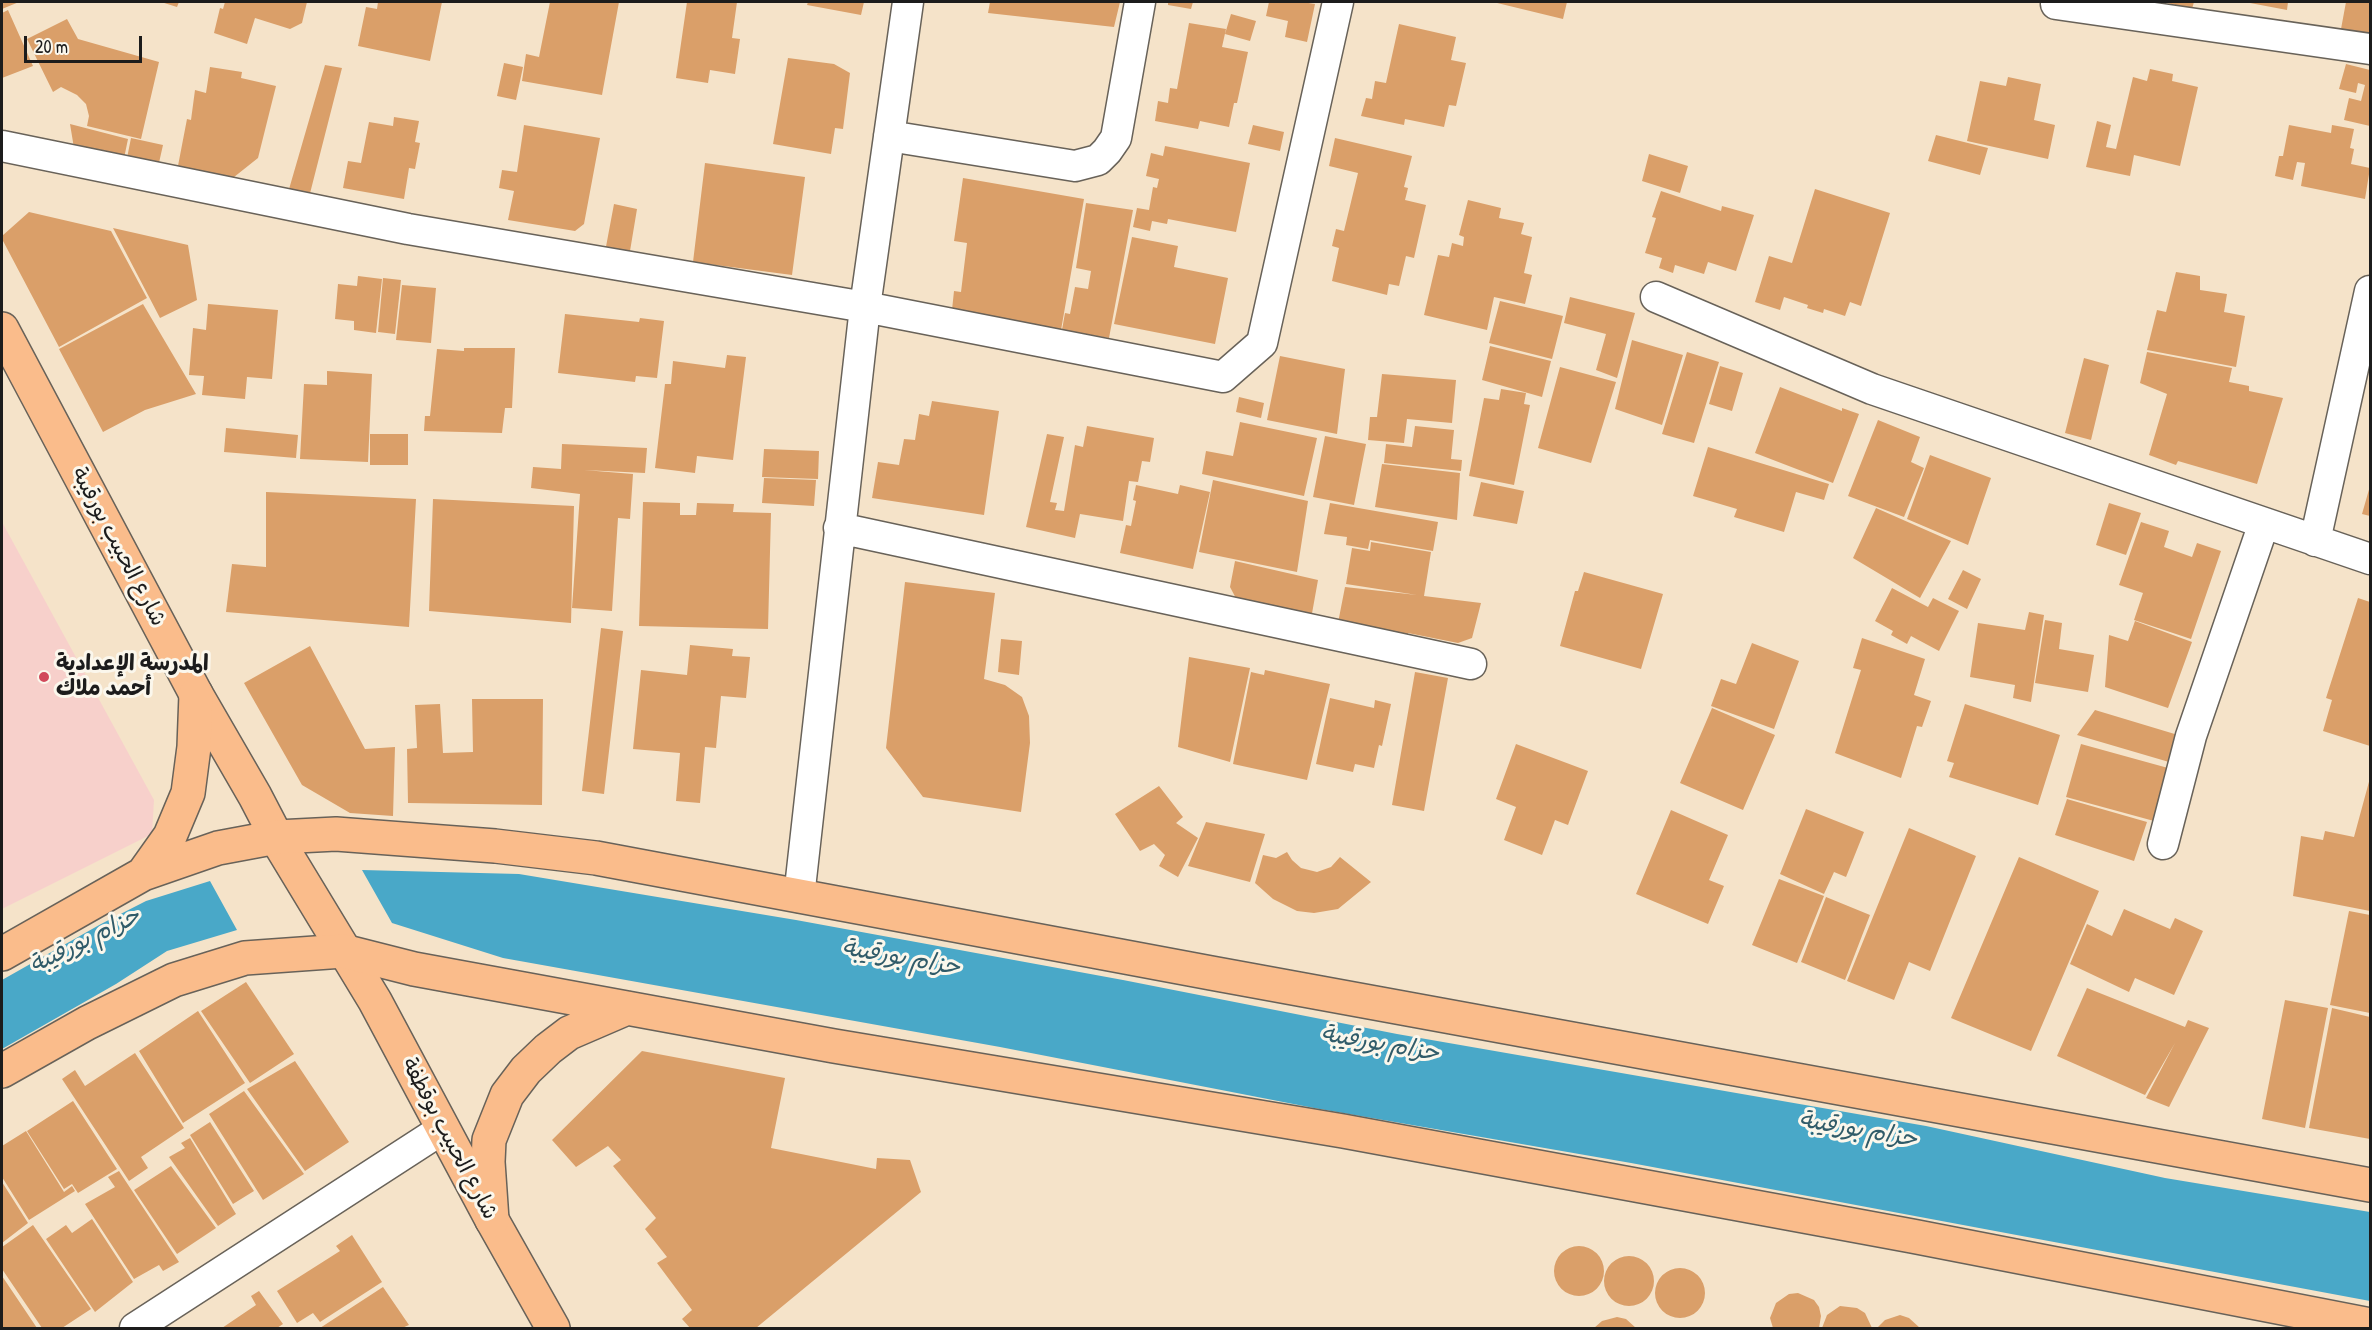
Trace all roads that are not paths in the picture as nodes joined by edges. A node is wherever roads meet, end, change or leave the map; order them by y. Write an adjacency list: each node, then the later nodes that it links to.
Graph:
1 (908, 2): 6 (street)
2 (1140, 2): 6 (street)
3 (1338, 2): 10 (street)
4 (2056, 4): 5 (street)
5 (2370, 49)
6 (889, 136): 10 (street)
7 (2, 146): 10 (street)
8 (2370, 291): 14 (street)
9 (1656, 297): 12 (street)
10 (865, 307): 13 (street)
11 (2, 329): 17 (main road, شارع الحبيب بورقيبة)
12 (2264, 523): 14 (street); 19 (street)
13 (840, 528): 16 (street); 21 (street)
14 (2315, 541): 15 (street)
15 (2370, 559)
16 (1471, 664)
17 (196, 694): 18 (main road, شارع الحبيب بورقيبة); 20 (main road)
18 (277, 837): 20 (main road); 21 (main road); 22 (main road, شارع الحبيب بورقيبة)
19 (2163, 844)
20 (143, 874): 23 (main road)
21 (799, 897): 27 (main road)
22 (343, 951): 24 (main road); 25 (main road); 26 (main road, شارع الحبيب بوقطفة)
23 (2, 954)
24 (627, 1008): 28 (main road); 29 (main road)
25 (2, 1071)
26 (444, 1128): 28 (main road, شارع الحبيب بوقطفة); 30 (street)
27 (2370, 1185)
28 (492, 1220): 31 (main road, شارع الحبيب بوقطفة)
29 (2370, 1325)
30 (135, 1329)
31 (553, 1329)

